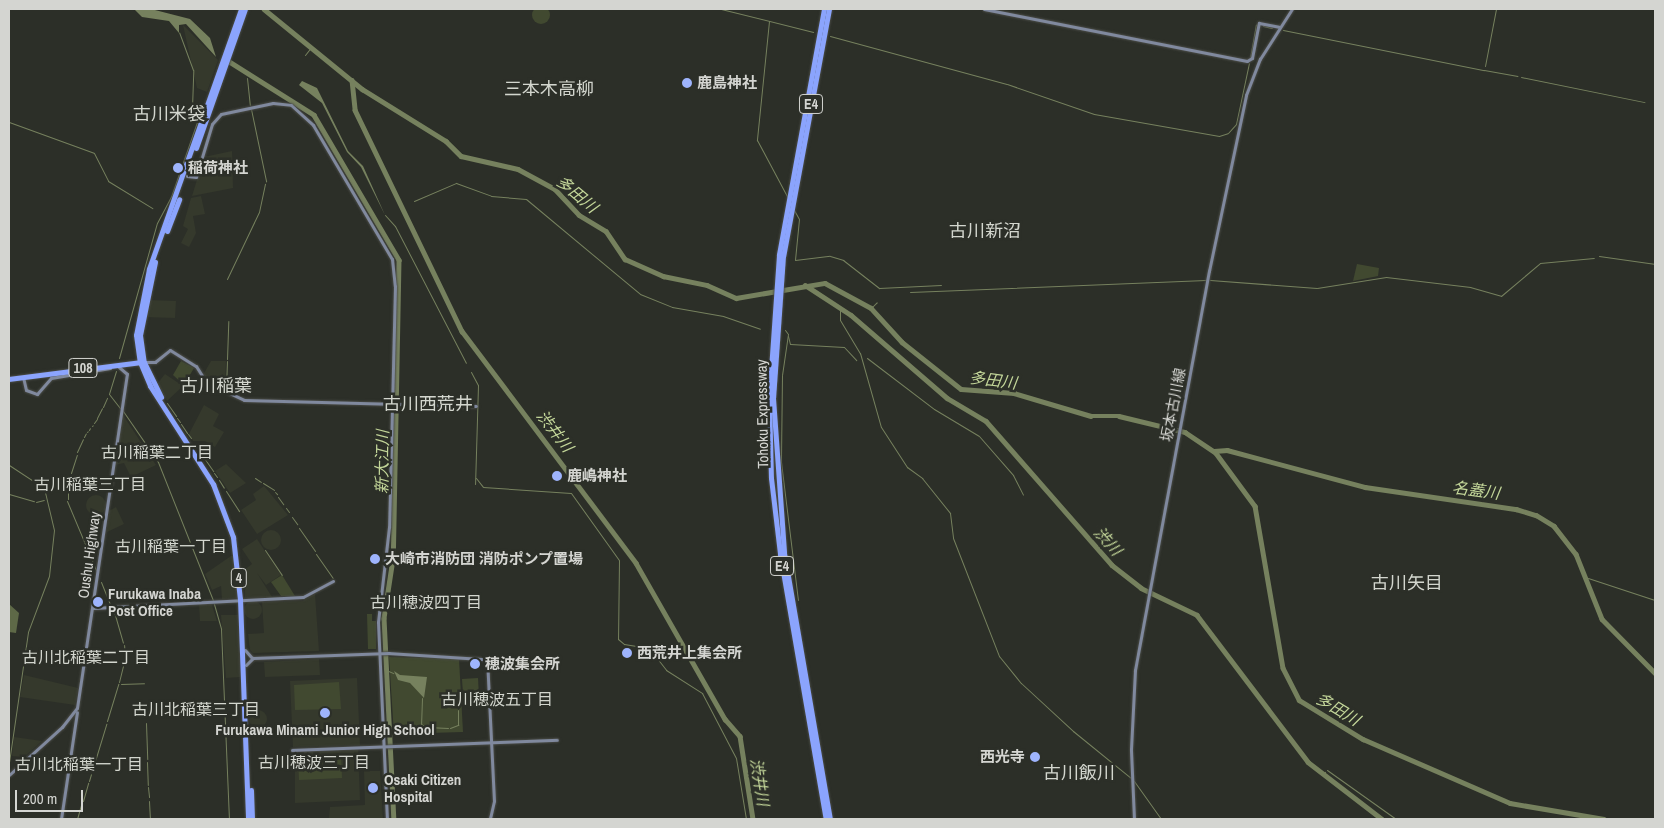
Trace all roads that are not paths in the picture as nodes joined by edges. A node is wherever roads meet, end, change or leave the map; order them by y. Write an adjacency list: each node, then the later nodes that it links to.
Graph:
1 (241, 9): 10 (highway, 4)
2 (245, 9): 8 (highway, 4)
3 (824, 9): 9 (highway, Tohoku Expressway / E4)
4 (830, 9): 9 (highway, Tohoku Expressway / E4)
5 (984, 9): 7 (street)
6 (1292, 9): 7 (street, 坂本古川線)
7 (1280, 27): 37 (street, 坂本古川線)
8 (187, 176): 10 (highway, 4); 13 (street)
9 (778, 278): 36 (highway, Tohoku Expressway / E4)
10 (142, 362): 11 (highway, 108); 13 (street); 16 (highway, 4)
11 (23, 377): 12 (highway, 108); 17 (street, Oushu Highway)
12 (9, 380)
13 (392, 404): 14 (street); 19 (street)
14 (476, 406)
15 (333, 581): 16 (street)
16 (242, 599): 17 (street); 18 (highway, 4); 33 (highway, 4)
17 (93, 608): 24 (street, Oushu Highway)
18 (245, 650): 20 (street); 23 (highway, 4)
19 (378, 654): 20 (street); 21 (street); 29 (street)
20 (253, 658): 23 (street)
21 (487, 658): 22 (street); 28 (street)
22 (527, 662)
23 (246, 665): 33 (highway, 4)
24 (77, 708): 25 (street, Oushu Highway); 26 (street, Oushu Highway)
25 (71, 718): 26 (street); 31 (street, Oushu Highway)
26 (76, 720): 32 (street, Oushu Highway)
27 (557, 740): 28 (street)
28 (491, 742): 29 (street); 35 (street)
29 (383, 746): 30 (street); 34 (street)
30 (292, 750)
31 (9, 775)
32 (61, 819)
33 (250, 819)
34 (387, 819)
35 (490, 819)
36 (828, 819)
37 (1134, 819)

